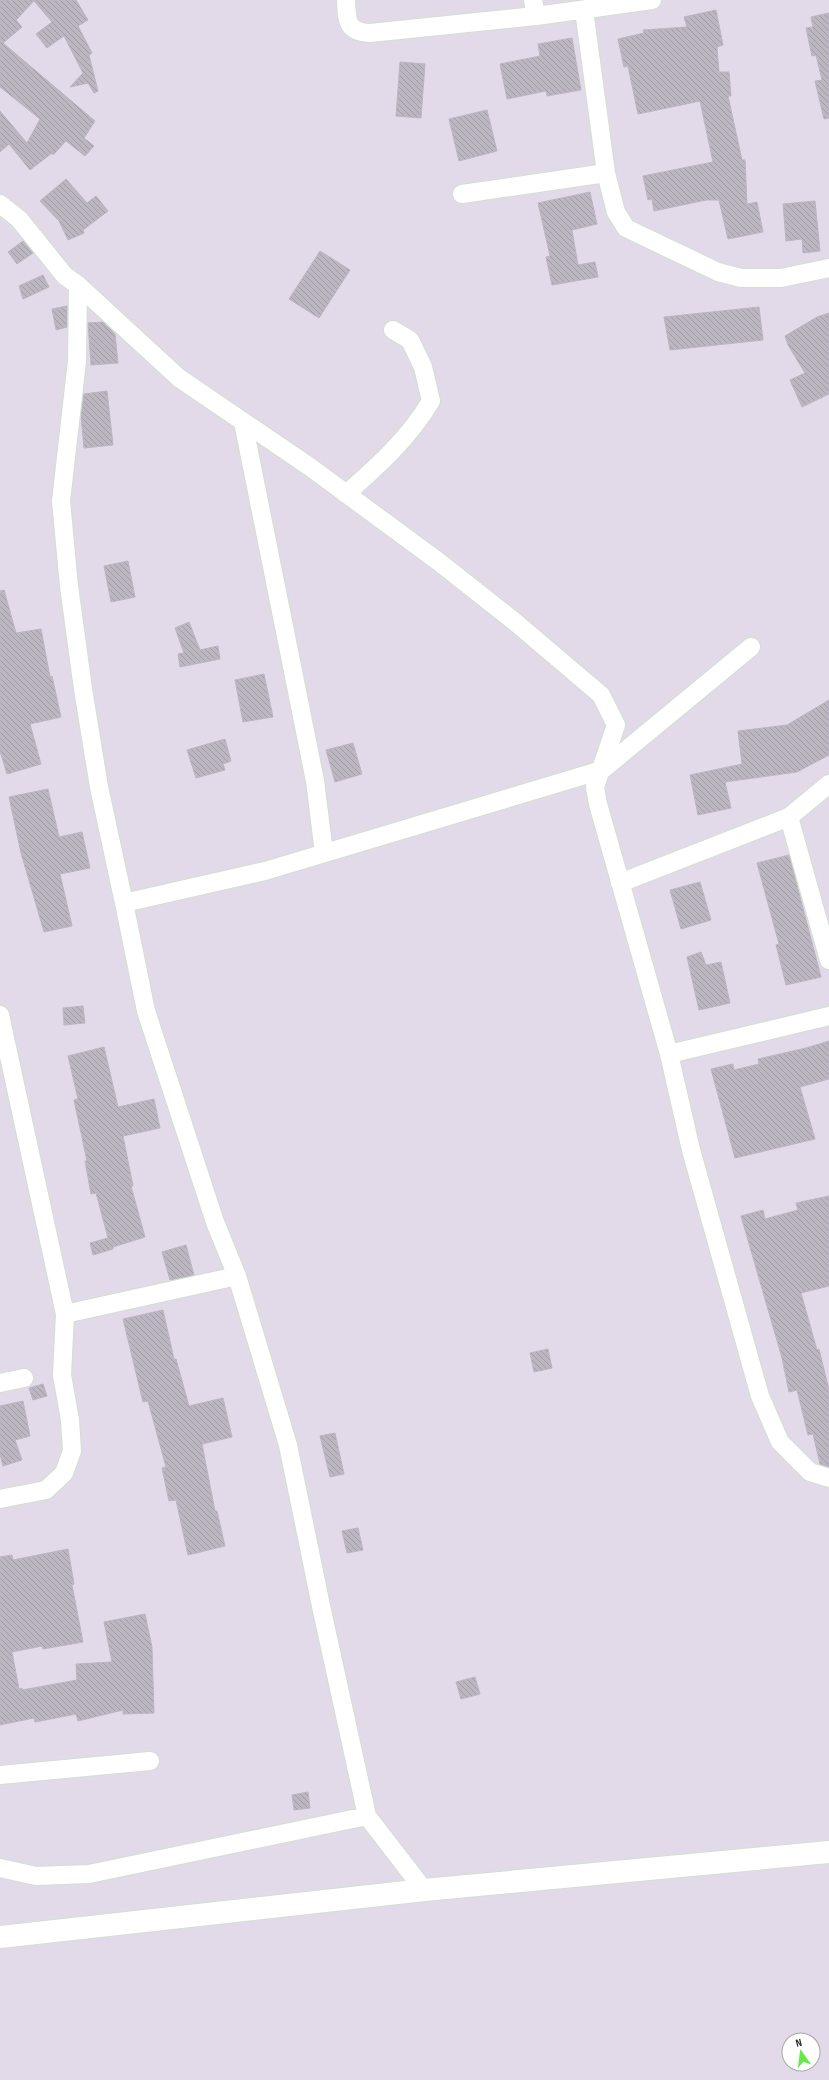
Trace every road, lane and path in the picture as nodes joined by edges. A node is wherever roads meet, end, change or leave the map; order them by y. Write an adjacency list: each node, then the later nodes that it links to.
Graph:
1 (346, 0): 3 (street)
2 (652, 0): 4 (street)
3 (534, 8): 4 (street)
4 (584, 10): 5 (street)
5 (606, 173): 6 (street); 8 (street)
6 (462, 194)
7 (0, 204): 9 (street)
8 (829, 268)
9 (78, 285): 11 (street); 19 (street)
10 (393, 330): 12 (street)
11 (243, 422): 12 (street); 17 (street)
12 (346, 494): 14 (street)
13 (751, 647): 14 (street)
14 (602, 770): 17 (street); 18 (street)
15 (829, 784): 16 (street)
16 (789, 817): 18 (street); 20 (street)
17 (324, 853): 19 (street)
18 (620, 883): 23 (street)
19 (124, 903): 24 (street)
20 (829, 960)
21 (829, 1016): 23 (street)
22 (0, 1018): 25 (street)
23 (669, 1054): 28 (street)
24 (237, 1276): 25 (street); 32 (street)
25 (65, 1314): 29 (street)
26 (24, 1378): 27 (street)
27 (0, 1383)
28 (829, 1478)
29 (0, 1499)
30 (150, 1761): 31 (street)
31 (0, 1775)
32 (367, 1816): 34 (street); 35 (street)
33 (829, 1852): 35 (main road)
34 (0, 1868)
35 (424, 1890): 36 (main road)
36 (0, 1937)

